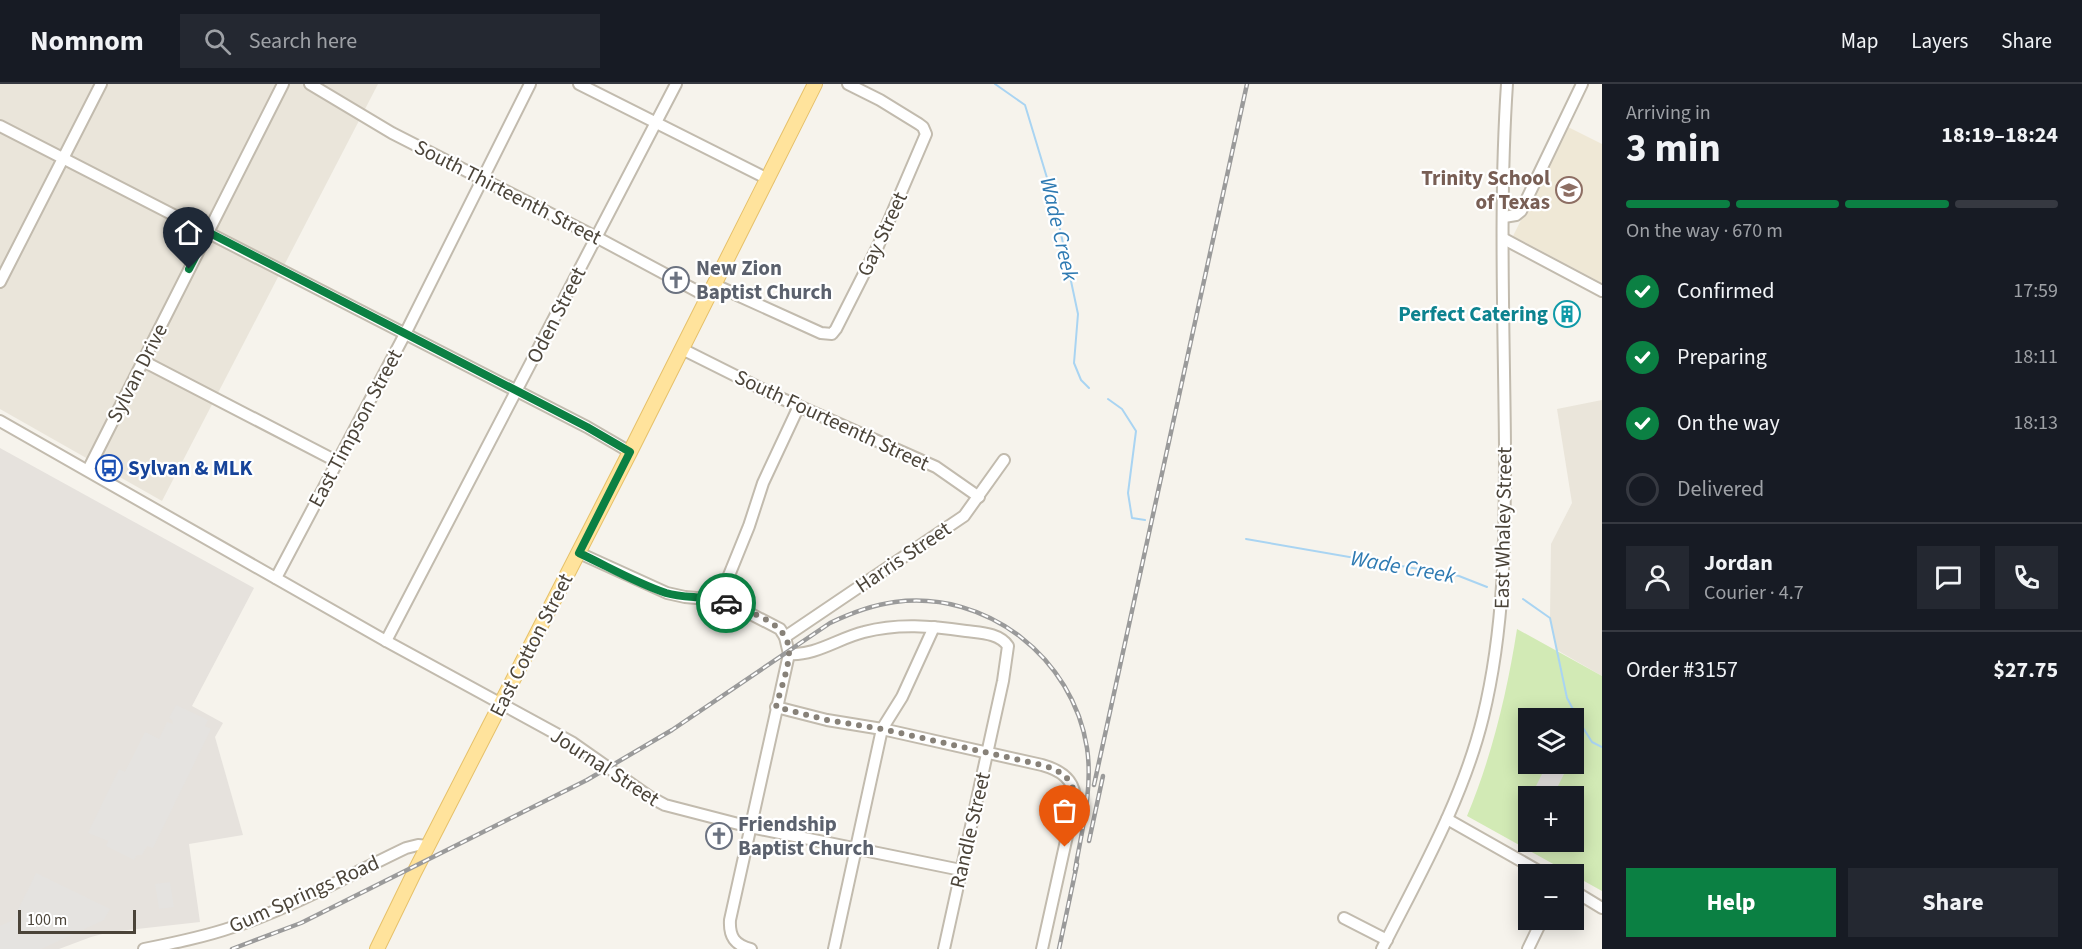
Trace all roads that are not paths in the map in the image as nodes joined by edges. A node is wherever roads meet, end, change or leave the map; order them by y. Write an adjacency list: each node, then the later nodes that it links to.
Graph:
1 (101, 84): 13 (street)
2 (283, 84): 17 (street, Sylvan Drive)
3 (310, 84): 15 (street, South Thirteenth Street)
4 (530, 84): 15 (street, East Timpson Street)
5 (579, 84): 11 (street)
6 (676, 84): 11 (street, Oden Street)
7 (815, 84): 14 (main road, East Cotton Street)
8 (848, 84): 24 (street, Gay Street)
9 (1507, 84): 16 (street, East Whaley Street)
10 (1582, 84): 16 (street)
11 (656, 123): 14 (street); 18 (street, Oden Street)
12 (0, 126): 13 (street)
13 (62, 159): 17 (street); 20 (street)
14 (768, 179): 21 (main road, East Cotton Street)
15 (481, 180): 18 (street, South Thirteenth Street); 23 (street, East Timpson Street)
16 (1504, 217): 19 (street, East Whaley Street)
17 (208, 232): 23 (street); 26 (street, Sylvan Drive)
18 (596, 237): 21 (street, South Thirteenth Street); 27 (street, Oden Street)
19 (1504, 239): 22 (street); 46 (street, East Whaley Street)
20 (0, 282)
21 (712, 291): 24 (street, South Thirteenth Street); 25 (main road, East Cotton Street)
22 (1602, 291)
23 (405, 334): 27 (street); 32 (street, East Timpson Street)
24 (832, 334)
25 (682, 349): 28 (street, South Fourteenth Street); 30 (main road, East Cotton Street)
26 (143, 361): 32 (street); 33 (street, Sylvan Drive)
27 (516, 391): 30 (street); 40 (street, Oden Street)
28 (799, 406): 34 (street, South Fourteenth Street); 37 (street)
29 (0, 421): 33 (street, Journal Street)
30 (630, 452): 35 (main road, East Cotton Street)
31 (1004, 460): 34 (street, Harris Street)
32 (338, 462): 36 (street, East Timpson Street)
33 (88, 470): 36 (street, Journal Street)
34 (979, 497): 39 (street, Harris Street)
35 (579, 553): 37 (street); 42 (main road, East Cotton Street)
36 (276, 578): 40 (street, Journal Street)
37 (719, 600): 39 (street)
38 (934, 627): 41 (street); 44 (street); 45 (street, Randle Street)
39 (785, 637): 41 (street)
40 (386, 641): 42 (street, Journal Street)
41 (789, 654): 43 (street)
42 (501, 704): 47 (street, Journal Street); 48 (main road, East Cotton Street)
43 (776, 707): 44 (street); 47 (street)
44 (882, 729): 45 (street); 49 (street)
45 (987, 754): 51 (street, Randle Street); 62 (street)
46 (1447, 819): 50 (street); 56 (street, East Whaley Street)
47 (750, 827): 49 (street, Journal Street); 59 (street)
48 (428, 846): 57 (street, Gum Springs Road); 58 (main road, East Cotton Street)
49 (856, 848): 51 (street, Journal Street); 60 (street)
50 (1526, 864)
51 (961, 870): 61 (street, Randle Street)
52 (1584, 897): 53 (street)
53 (1602, 908)
54 (1344, 918): 56 (street)
55 (1537, 930): 63 (street)
56 (1384, 944)
57 (144, 949)
58 (377, 949)
59 (751, 949)
60 (834, 949)
61 (944, 949)
62 (1042, 949)
63 (1528, 949)

